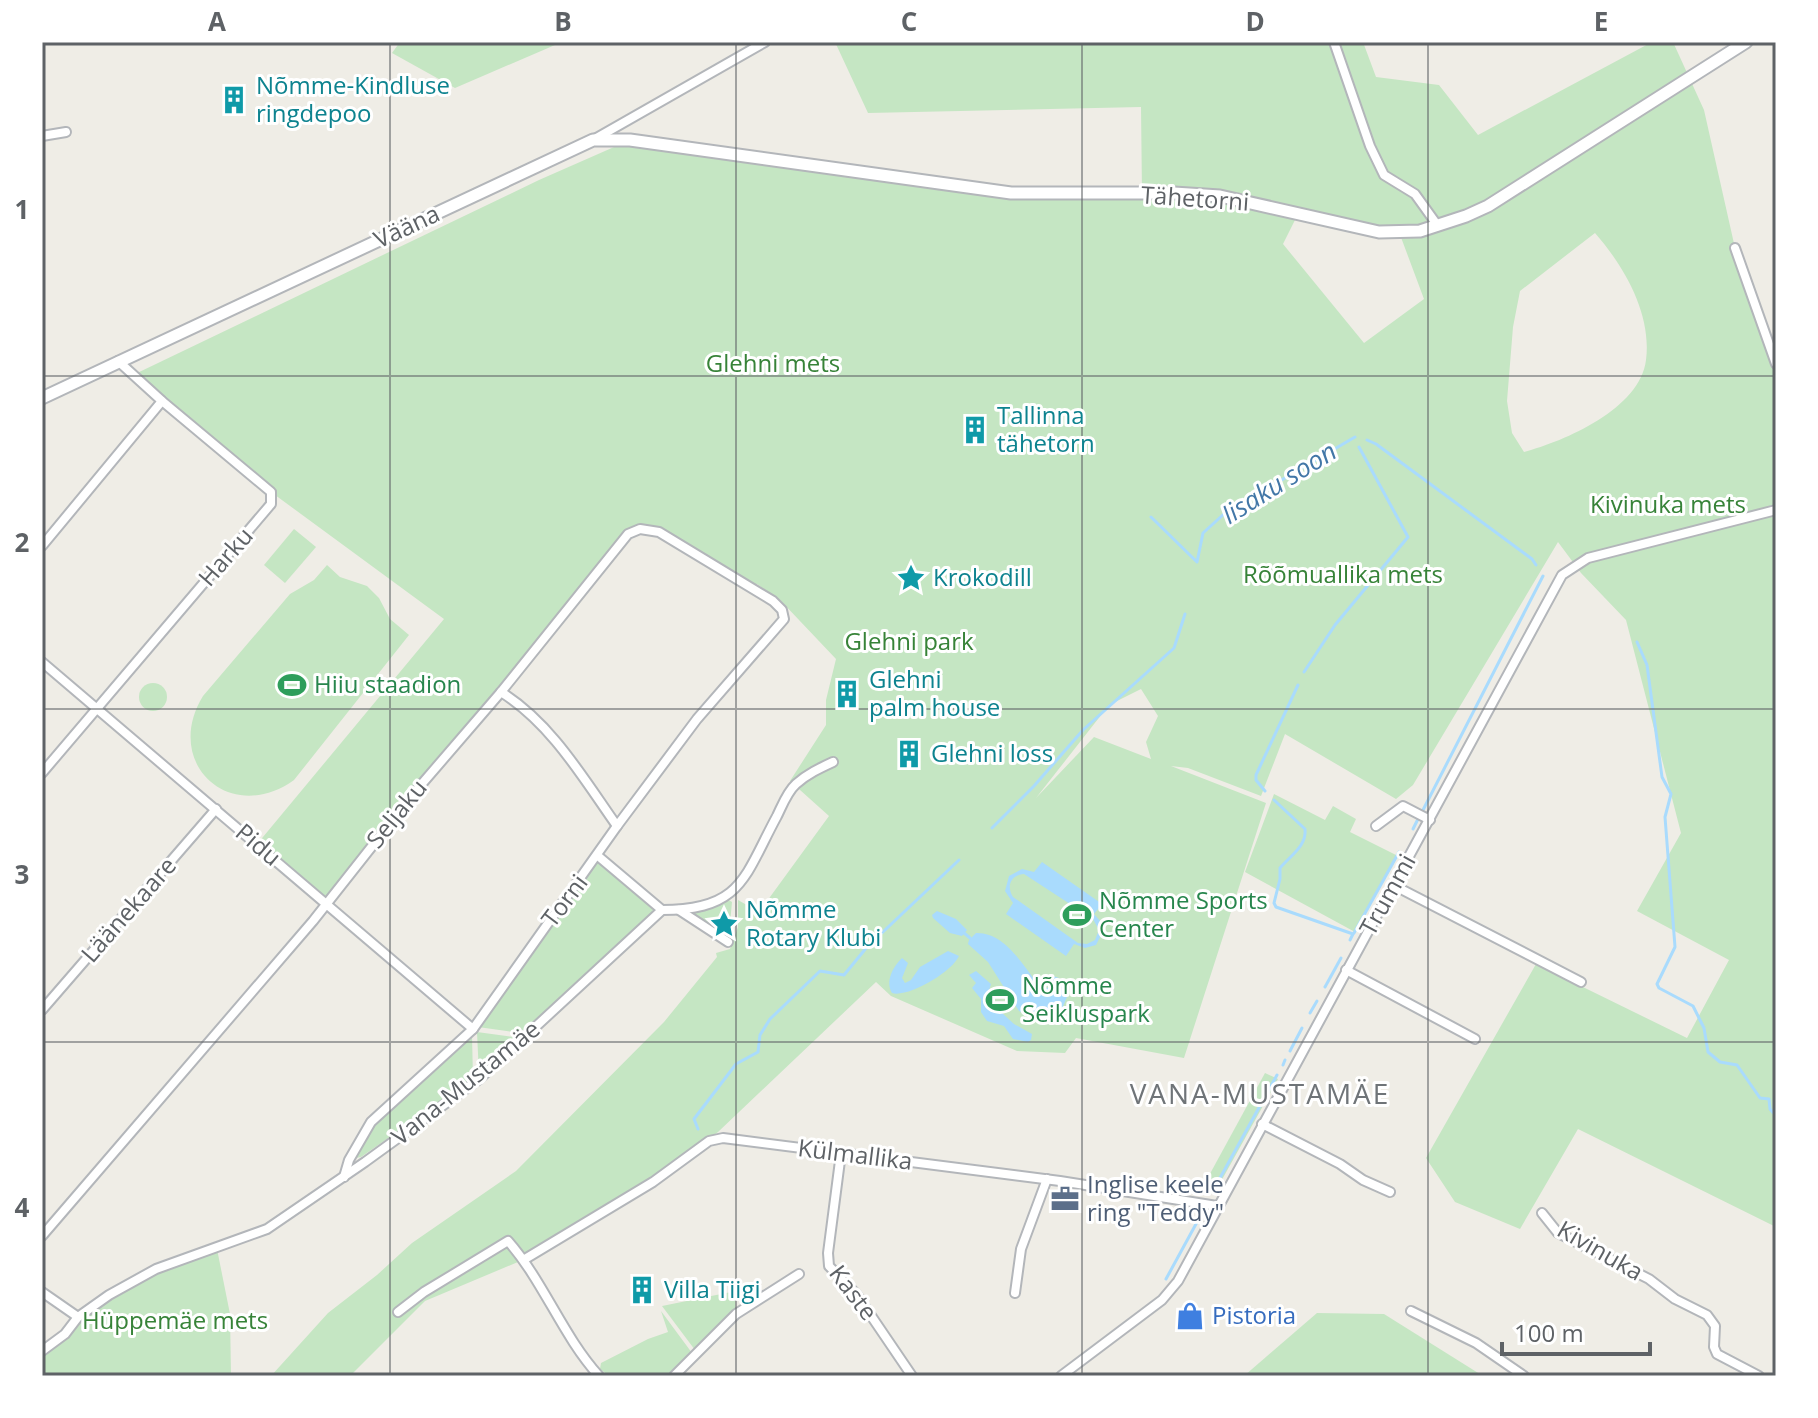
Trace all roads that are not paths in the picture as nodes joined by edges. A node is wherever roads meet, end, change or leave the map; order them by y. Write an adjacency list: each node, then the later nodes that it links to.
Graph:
1 (765, 42): 6 (street, Vääna)
2 (1334, 42): 7 (street)
3 (1746, 42): 7 (street, Tähetorni)
4 (66, 132): 5 (street)
5 (42, 136)
6 (593, 140): 7 (street, Tähetorni); 9 (street, Vääna)
7 (1438, 226)
8 (1735, 248): 10 (street)
9 (118, 361): 11 (street, Vääna); 12 (street, Harku)
10 (1776, 364)
11 (42, 398)
12 (162, 401): 14 (street); 18 (street, Harku)
13 (1776, 510): 22 (street, Trummi)
14 (42, 546)
15 (784, 619): 17 (street, Seljaku); 23 (street, Torni)
16 (42, 662): 18 (street, Pidu)
17 (501, 692): 23 (street); 27 (street, Seljaku)
18 (97, 709): 20 (street, Harku); 21 (street, Pidu)
19 (833, 762): 29 (street)
20 (42, 773)
21 (216, 809): 27 (street, Pidu); 33 (street, Läänekaare)
22 (1430, 820): 24 (street); 26 (street, Trummi)
23 (617, 826): 25 (street, Torni)
24 (1376, 826)
25 (598, 856): 28 (street); 34 (street, Torni)
26 (1393, 885): 31 (street, Trummi); 32 (street)
27 (324, 903): 34 (street, Pidu); 43 (street, Seljaku)
28 (662, 910): 29 (street); 38 (street, Vana-Mustamäe)
29 (679, 910): 30 (street)
30 (728, 942)
31 (1346, 970): 35 (street); 36 (street, Trummi)
32 (1581, 982)
33 (42, 1010)
34 (473, 1029): 38 (street, Torni)
35 (1475, 1039)
36 (1262, 1124): 40 (street); 41 (street, Trummi)
37 (841, 1153): 39 (street, Külmallika); 44 (street, Külmallika); 54 (street, Kaste)
38 (344, 1177): 50 (street, Vana-Mustamäe)
39 (1047, 1179): 41 (street, Külmallika); 47 (street)
40 (1390, 1192)
41 (1217, 1206): 55 (street, Trummi)
42 (1542, 1213): 57 (street, Kivinuka)
43 (42, 1236)
44 (525, 1259): 49 (street); 52 (street)
45 (799, 1274): 53 (street)
46 (42, 1292): 50 (street)
47 (1015, 1293)
48 (1411, 1311): 56 (street)
49 (398, 1312)
50 (78, 1317): 51 (street, Vana-Mustamäe)
51 (42, 1351)
52 (599, 1376)
53 (674, 1376)
54 (912, 1376)
55 (1061, 1376)
56 (1524, 1376)
57 (1759, 1376)

